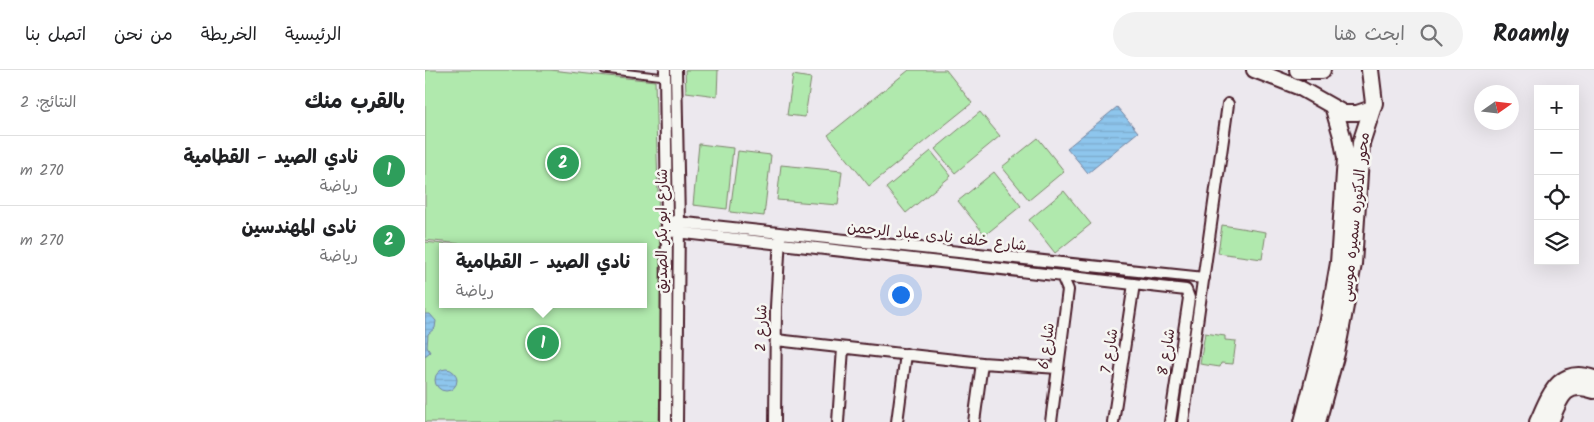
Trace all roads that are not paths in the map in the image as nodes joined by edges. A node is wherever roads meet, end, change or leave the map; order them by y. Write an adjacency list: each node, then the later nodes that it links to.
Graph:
1 (604, 70): 7 (lane)
2 (676, 70): 12 (street, شارع ابو بكر الصديق)
3 (1259, 70): 10 (street)
4 (1298, 70): 5 (main road)
5 (1321, 70)
6 (1370, 70): 9 (main road, محور الدكتوره سميره موسى)
7 (665, 73): 11 (street, شارع ابو بكر الصديق)
8 (1228, 104): 16 (street)
9 (1372, 108): 10 (street); 37 (main road, محور الدكتوره سميره موسى)
10 (1334, 109): 36 (main road, محور الدكتوره سميره موسى)
11 (667, 226): 12 (street, شارع خلف نادى عباد الرحمن); 26 (street, شارع ابو بكر الصديق)
12 (679, 227): 13 (street, شارع خلف نادى عباد الرحمن); 27 (street, شارع ابو بكر الصديق)
13 (780, 239): 14 (street, شارع خلف نادى عباد الرحمن); 15 (street, شارع خلف نادى عباد الرحمن); 19 (street, شارع 2)
14 (1071, 265): 15 (street); 16 (street, شارع خلف نادى عباد الرحمن)
15 (1065, 276): 17 (street, شارع خلف نادى عباد الرحمن); 23 (street, شارع 6)
16 (1204, 278): 35 (street)
17 (1134, 284): 18 (street, شارع خلف نادى عباد الرحمن); 33 (street, شارع 7)
18 (1183, 290): 34 (street, شارع 8)
19 (776, 340): 20 (street); 28 (street, شارع 2)
20 (843, 348): 21 (street); 29 (street)
21 (906, 354): 22 (street); 30 (street)
22 (982, 362): 23 (street); 31 (street)
23 (1058, 368): 32 (street, شارع 6)
24 (1593, 377): 38 (street)
25 (1594, 391): 39 (street)
26 (666, 422)
27 (677, 422)
28 (775, 422)
29 (838, 422)
30 (897, 422)
31 (974, 422)
32 (1051, 422)
33 (1113, 422)
34 (1170, 422)
35 (1183, 422)
36 (1303, 422)
37 (1317, 422)
38 (1537, 422)
39 (1551, 422)

